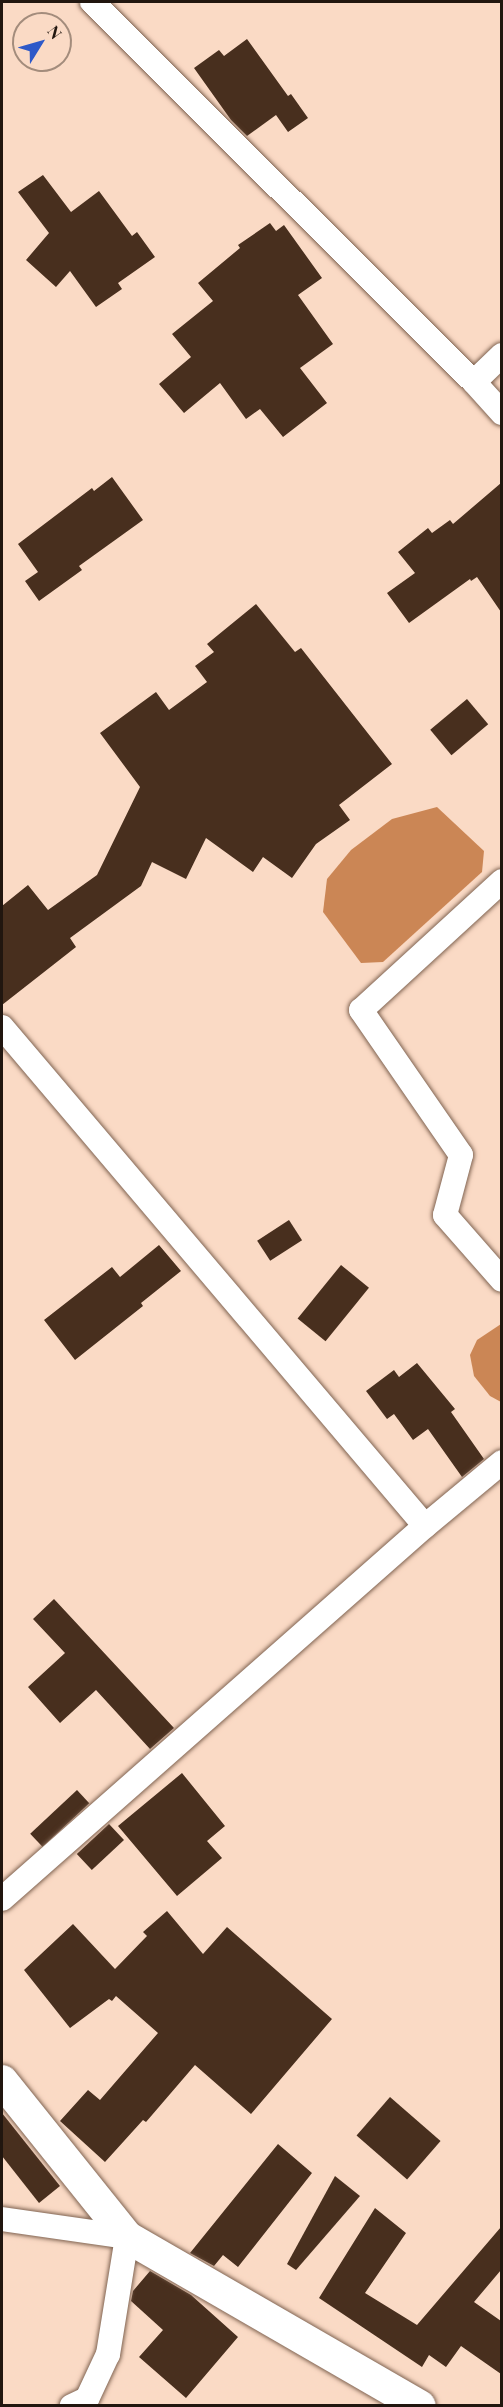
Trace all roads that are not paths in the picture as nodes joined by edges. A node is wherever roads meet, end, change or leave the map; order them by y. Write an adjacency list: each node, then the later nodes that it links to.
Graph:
1 (92, 2): 3 (street)
2 (501, 355): 3 (street)
3 (474, 382): 4 (street)
4 (501, 413)
5 (501, 881): 7 (street)
6 (2, 1027): 9 (street)
7 (501, 1280)
8 (501, 1462): 9 (street)
9 (425, 1526): 10 (street)
10 (2, 1899)
11 (2, 2081): 13 (street)
12 (2, 2218): 13 (street)
13 (127, 2236): 14 (street); 15 (street)
14 (72, 2406)
15 (420, 2406)

